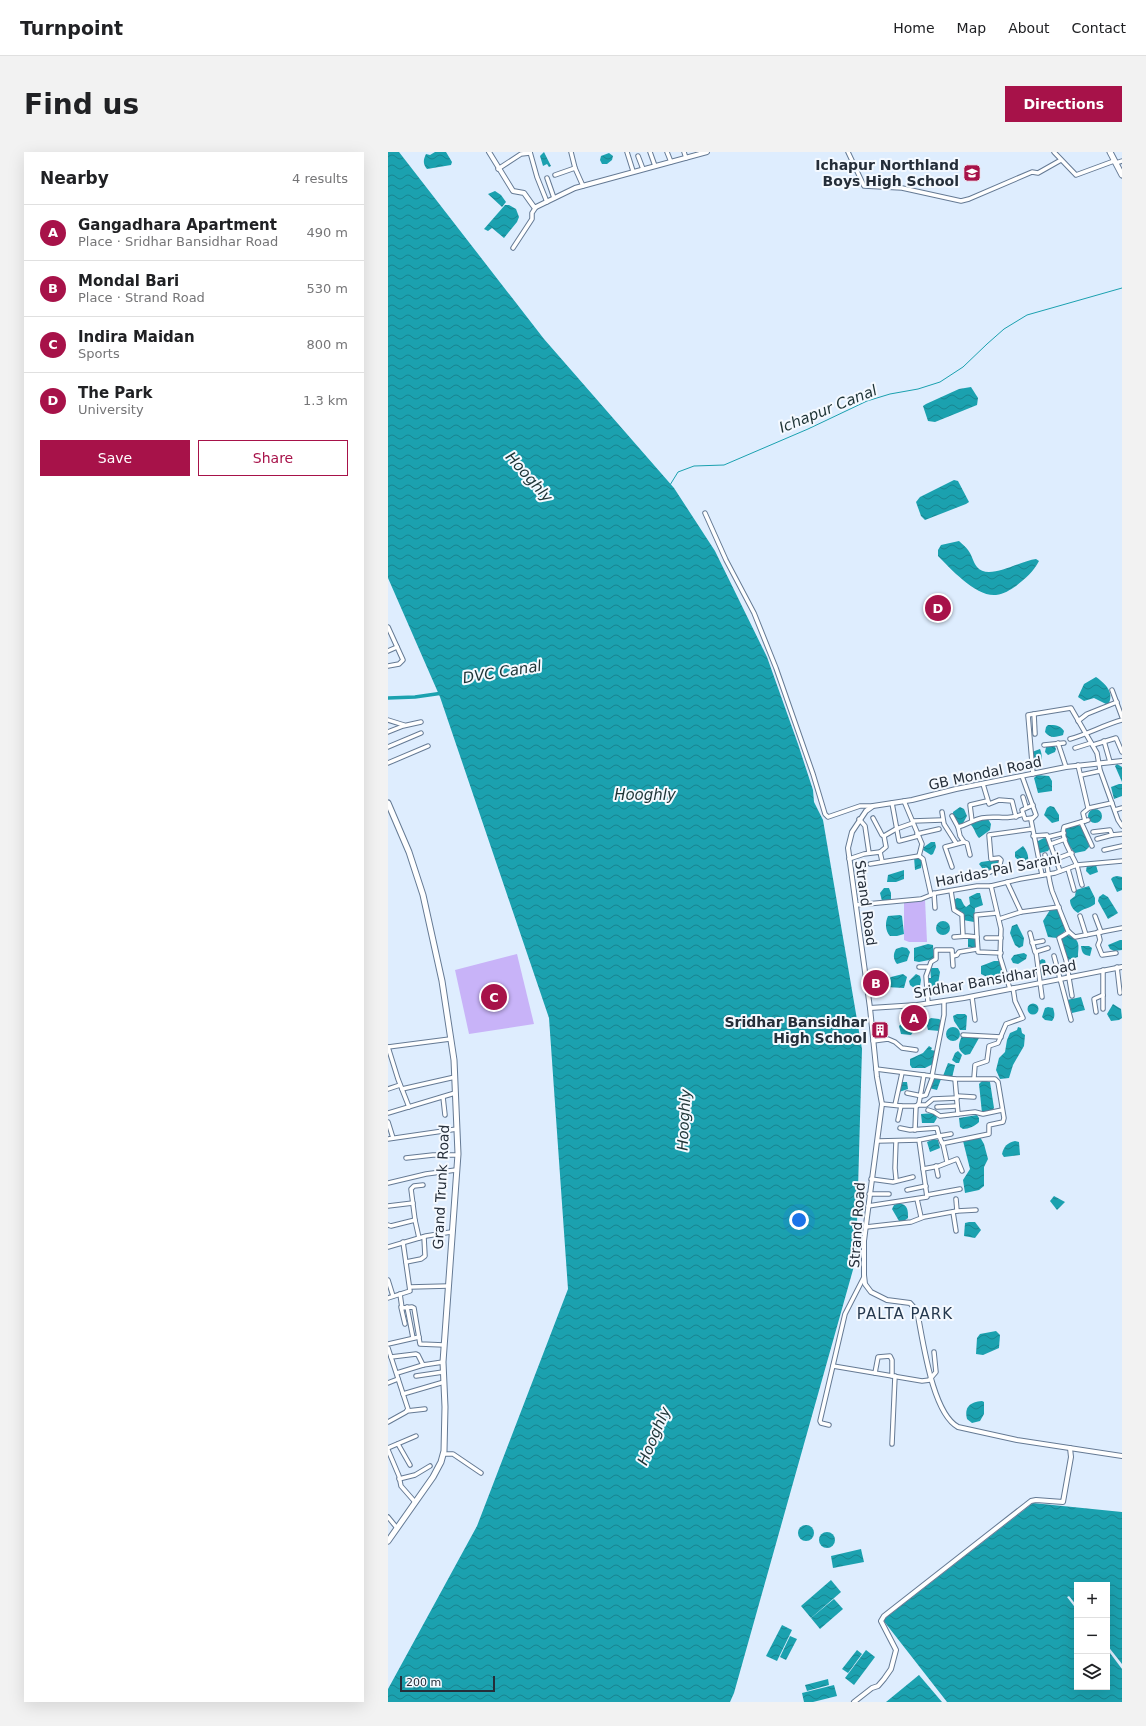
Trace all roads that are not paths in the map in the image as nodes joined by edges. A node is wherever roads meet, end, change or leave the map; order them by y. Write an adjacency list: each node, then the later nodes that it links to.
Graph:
1 (489, 152): 21 (street)
2 (530, 152): 21 (street); 29 (street)
3 (571, 152): 20 (street)
4 (627, 152): 23 (street)
5 (650, 152): 19 (street)
6 (667, 152): 17 (street)
7 (684, 152): 14 (street)
8 (707, 152): 14 (street)
9 (848, 152): 15 (street)
10 (1054, 152): 15 (street)
11 (1117, 152): 12 (street)
12 (1111, 154): 18 (main road)
13 (638, 156): 22 (street)
14 (686, 158): 17 (street)
15 (1061, 160): 18 (street)
16 (1122, 161): 18 (street)
17 (671, 162): 19 (street)
18 (1115, 162): 25 (main road)
19 (655, 166): 22 (street)
20 (575, 168): 24 (street); 27 (street)
21 (498, 169): 30 (street)
22 (643, 169): 23 (street)
23 (633, 171): 27 (street)
24 (555, 175)
25 (1122, 175)
26 (547, 178): 28 (street)
27 (584, 186): 28 (street)
28 (554, 198): 29 (street)
29 (547, 202): 30 (street)
30 (536, 207): 31 (street)
31 (513, 248)
32 (705, 513): 79 (street)
33 (388, 627): 34 (street)
34 (390, 635): 35 (street)
35 (397, 647): 36 (street); 37 (street)
36 (388, 651)
37 (388, 666)
38 (1112, 690): 39 (street)
39 (1116, 702): 41 (street); 44 (street)
40 (1034, 714): 44 (street); 49 (street); 68 (street)
41 (1122, 717)
42 (388, 720): 46 (street)
43 (1122, 720): 50 (street)
44 (1078, 721): 50 (street)
45 (421, 722): 46 (street)
46 (405, 725): 47 (street)
47 (388, 732)
48 (420, 733): 58 (street)
49 (1035, 734)
50 (1086, 735): 51 (street); 55 (street)
51 (1070, 739)
52 (1104, 741): 55 (street); 60 (street); 62 (street)
53 (1058, 743): 54 (street); 56 (street); 66 (street)
54 (1064, 743)
55 (1092, 744): 59 (street); 64 (street)
56 (1044, 745)
57 (428, 746): 63 (street)
58 (388, 747)
59 (1075, 748)
60 (1122, 752)
61 (1122, 761): 62 (street, GB Mondal Road)
62 (1110, 762): 64 (street, GB Mondal Road)
63 (388, 763)
64 (1098, 763): 65 (street, GB Mondal Road); 67 (street)
65 (1078, 765): 66 (street, GB Mondal Road); 69 (street)
66 (1066, 767): 68 (street, GB Mondal Road)
67 (1100, 772): 69 (street); 77 (street)
68 (1033, 774): 70 (street, GB Mondal Road)
69 (1081, 775): 81 (street)
70 (1022, 776): 71 (street, GB Mondal Road); 78 (street)
71 (982, 784): 73 (street, GB Mondal Road); 74 (street)
72 (1023, 797): 80 (street)
73 (904, 801): 76 (street, GB Mondal Road); 94 (street)
74 (987, 801): 87 (street); 92 (street)
75 (388, 803): 191 (main road, Grand Trunk Road)
76 (892, 803): 79 (street, GB Mondal Road); 98 (street)
77 (1112, 803): 81 (street); 83 (street)
78 (1033, 805): 80 (street); 89 (street)
79 (873, 806): 90 (street)
80 (1026, 808): 85 (street)
81 (1088, 808): 93 (street)
82 (1122, 808): 83 (street)
83 (1114, 810): 95 (street)
84 (942, 812): 91 (street)
85 (1023, 814): 87 (street); 89 (street)
86 (952, 816): 96 (street)
87 (1016, 817): 92 (street)
88 (873, 818): 105 (street)
89 (1032, 818): 97 (street)
90 (859, 819): 117 (street); 122 (street, Strand Road)
91 (942, 820): 94 (street); 111 (street)
92 (972, 821): 96 (street)
93 (1085, 821): 101 (street); 113 (street)
94 (913, 822): 98 (street); 103 (street)
95 (1122, 826)
96 (958, 827): 110 (street)
97 (1032, 828): 106 (street); 131 (street)
98 (896, 829): 103 (street); 105 (street)
99 (939, 829): 103 (street)
100 (1093, 832): 104 (street)
101 (1064, 833): 107 (street); 108 (street)
102 (1122, 834): 104 (street)
103 (918, 835): 121 (street)
104 (1112, 835): 109 (street)
105 (884, 836): 116 (street)
106 (1033, 836): 107 (street); 133 (street)
107 (1048, 837): 112 (street)
108 (1065, 840): 112 (street); 118 (street)
109 (1096, 840)
110 (964, 842): 111 (street); 119 (street)
111 (956, 843): 128 (street)
112 (1051, 844): 123 (street)
113 (1092, 846)
114 (1122, 846): 115 (street)
115 (1104, 850)
116 (880, 852): 117 (street); 124 (street)
117 (869, 853): 122 (street)
118 (1072, 854): 123 (street); 127 (street)
119 (970, 855)
120 (1045, 855): 132 (street)
121 (919, 856): 124 (street); 139 (street)
122 (848, 859): 140 (street, Strand Road)
123 (1056, 859): 130 (street)
124 (882, 861): 126 (street)
125 (1122, 861): 127 (street, Haridas Pal Sarani)
126 (870, 864)
127 (1077, 865): 129 (street, Haridas Pal Sarani); 135 (street)
128 (952, 867)
129 (1068, 868): 130 (street, Haridas Pal Sarani); 137 (street)
130 (1060, 871): 132 (street, Haridas Pal Sarani)
131 (988, 873)
132 (1049, 874): 133 (street, Haridas Pal Sarani); 141 (street)
133 (1042, 875): 134 (street, Haridas Pal Sarani)
134 (1007, 882): 136 (street, Haridas Pal Sarani); 143 (street)
135 (1082, 885)
136 (991, 886): 138 (street, Haridas Pal Sarani); 144 (street)
137 (1074, 890)
138 (951, 891): 139 (street, Haridas Pal Sarani); 154 (street)
139 (932, 894): 140 (street, Haridas Pal Sarani); 142 (street)
140 (856, 905): 184 (street, Strand Road)
141 (1059, 907): 143 (street); 149 (street)
142 (935, 908)
143 (1021, 912): 147 (street)
144 (997, 913): 147 (street); 156 (street)
145 (1080, 916): 153 (street)
146 (1096, 916): 150 (street)
147 (999, 919): 158 (street)
148 (1121, 928): 150 (street); 152 (street)
149 (1069, 932): 153 (street); 173 (street)
150 (1100, 932): 153 (street); 165 (street)
151 (1030, 933): 160 (street)
152 (1122, 933)
153 (1086, 935)
154 (963, 936): 155 (street); 156 (street)
155 (954, 937)
156 (977, 937): 161 (street)
157 (986, 938): 158 (street)
158 (1002, 938): 164 (street)
159 (1043, 941): 160 (street)
160 (1032, 943): 163 (street)
161 (977, 948): 164 (street); 166 (street)
162 (1048, 948): 163 (street)
163 (1036, 952): 175 (street)
164 (1001, 953): 176 (street)
165 (1116, 953)
166 (953, 956): 168 (street); 170 (street)
167 (1054, 956): 174 (street)
168 (953, 966)
169 (919, 967): 170 (street)
170 (928, 967): 183 (street)
171 (1120, 967): 172 (street, Sridhar Bansidhar Road); 177 (street)
172 (1103, 970): 173 (street, Sridhar Bansidhar Road); 178 (street)
173 (1069, 978): 174 (street, Sridhar Bansidhar Road); 179 (street)
174 (1060, 980): 175 (street, Sridhar Bansidhar Road); 188 (street)
175 (1040, 983): 176 (street, Sridhar Bansidhar Road); 181 (street)
176 (1012, 988): 180 (street, Sridhar Bansidhar Road); 190 (street)
177 (1120, 993)
178 (1103, 995): 185 (street); 186 (street)
179 (1072, 996)
180 (972, 997): 182 (street, Sridhar Bansidhar Road); 187 (street)
181 (1042, 997)
182 (944, 1001): 183 (street, Sridhar Bansidhar Road); 198 (street)
183 (928, 1003): 184 (street, Sridhar Bansidhar Road)
184 (870, 1008): 192 (street, Strand Road)
185 (1103, 1009)
186 (1096, 1012)
187 (975, 1020)
188 (1071, 1020)
189 (963, 1035): 190 (street)
190 (1001, 1037): 200 (street)
191 (450, 1039): 193 (street); 199 (main road, Grand Trunk Road)
192 (873, 1041): 194 (street); 195 (street, Strand Road)
193 (388, 1047): 202 (street)
194 (916, 1050)
195 (876, 1069): 196 (street); 211 (street, Strand Road)
196 (902, 1072): 197 (street); 212 (street)
197 (924, 1075): 198 (street); 207 (street)
198 (932, 1076): 201 (street); 207 (street)
199 (455, 1077): 204 (street); 206 (main road, Grand Trunk Road)
200 (974, 1078): 201 (street); 219 (street)
201 (955, 1079): 209 (street)
202 (400, 1085): 203 (street); 204 (street)
203 (388, 1089)
204 (402, 1089): 216 (street)
205 (907, 1093): 207 (street)
206 (455, 1094): 208 (street); 226 (main road, Grand Trunk Road)
207 (920, 1096): 214 (street)
208 (443, 1097): 216 (street); 222 (street)
209 (957, 1097): 210 (street); 214 (street); 215 (street)
210 (974, 1097)
211 (882, 1104): 212 (street); 233 (street, Strand Road)
212 (895, 1105): 213 (street)
213 (901, 1106): 214 (street); 223 (street)
214 (917, 1106): 227 (street)
215 (957, 1106): 217 (street); 221 (street)
216 (409, 1107): 220 (street)
217 (937, 1107)
218 (928, 1110): 221 (street)
219 (1002, 1110): 221 (street); 235 (street)
220 (388, 1113)
221 (958, 1114)
222 (445, 1115)
223 (898, 1120)
224 (388, 1122): 230 (street)
225 (900, 1128): 227 (street)
226 (457, 1129): 230 (street); 236 (main road, Grand Trunk Road)
227 (915, 1130): 229 (street)
228 (951, 1134): 229 (street)
229 (939, 1136): 232 (street); 235 (street)
230 (393, 1138): 231 (street)
231 (388, 1139)
232 (919, 1140): 234 (street); 240 (street)
233 (878, 1141): 234 (street); 246 (street, Strand Road)
234 (896, 1141): 247 (street)
235 (943, 1144): 238 (street)
236 (458, 1155): 237 (street); 241 (main road, Grand Trunk Road)
237 (406, 1158)
238 (946, 1162): 239 (street); 242 (street)
239 (936, 1166): 240 (street); 243 (street)
240 (923, 1169): 251 (street)
241 (456, 1170): 244 (street); 269 (main road, Grand Trunk Road)
242 (962, 1171)
243 (938, 1176)
244 (411, 1177): 248 (street); 250 (street)
245 (913, 1177): 246 (street)
246 (871, 1179): 254 (street, Strand Road)
247 (896, 1179)
248 (388, 1183)
249 (423, 1185): 250 (street)
250 (414, 1186): 259 (street)
251 (926, 1186): 253 (street); 256 (street)
252 (960, 1189): 256 (street)
253 (908, 1190)
254 (869, 1194): 255 (street); 261 (street, Strand Road)
255 (889, 1194)
256 (927, 1195): 258 (street)
257 (956, 1198): 263 (street)
258 (917, 1199): 261 (street); 264 (street)
259 (413, 1203): 260 (street); 265 (street)
260 (388, 1206)
261 (868, 1206): 267 (street, Strand Road)
262 (976, 1210): 263 (street)
263 (955, 1211): 264 (street); 268 (street)
264 (921, 1217): 267 (street)
265 (415, 1220): 266 (street); 271 (street)
266 (388, 1225)
267 (866, 1227): 275 (street, Strand Road)
268 (956, 1231)
269 (451, 1232): 270 (street); 278 (main road, Grand Trunk Road)
270 (424, 1237): 271 (street); 274 (street)
271 (419, 1238): 272 (street)
272 (403, 1242): 273 (street); 274 (street)
273 (388, 1247)
274 (406, 1262): 279 (street)
275 (864, 1277): 295 (street); 302 (street, Strand Road)
276 (388, 1280): 277 (street)
277 (389, 1286): 281 (street)
278 (448, 1286): 279 (street); 289 (main road, Grand Trunk Road)
279 (410, 1287): 280 (street)
280 (400, 1294): 281 (street); 283 (street)
281 (394, 1296): 282 (street)
282 (388, 1298)
283 (401, 1307): 284 (street); 285 (street)
284 (407, 1308): 286 (street); 287 (street)
285 (405, 1324)
286 (419, 1336): 287 (street); 289 (street)
287 (413, 1338): 288 (street)
288 (388, 1344)
289 (444, 1345): 293 (main road, Grand Trunk Road)
290 (388, 1348): 292 (street)
291 (934, 1352): 302 (street)
292 (391, 1357): 294 (street); 297 (street)
293 (443, 1362): 294 (street); 296 (main road, Grand Trunk Road)
294 (423, 1365): 297 (street)
295 (833, 1366): 298 (street); 309 (street)
296 (443, 1372): 299 (street); 303 (main road, Grand Trunk Road)
297 (396, 1373): 301 (street)
298 (876, 1373): 300 (street); 300 (street)
299 (416, 1376)
300 (894, 1376): 302 (street); 312 (street)
301 (398, 1379): 304 (street); 305 (street)
302 (930, 1380): 313 (street, Strand Road)
303 (444, 1382): 305 (street); 315 (main road, Grand Trunk Road)
304 (388, 1383)
305 (403, 1394): 307 (street)
306 (425, 1409): 307 (street)
307 (407, 1411): 308 (street)
308 (388, 1422)
309 (829, 1425)
310 (416, 1436): 311 (street)
311 (398, 1444): 314 (street); 317 (street)
312 (892, 1444)
313 (1070, 1448): 316 (street, Strand Road); 325 (street)
314 (388, 1449): 320 (street)
315 (444, 1454): 319 (street); 321 (main road, Grand Trunk Road)
316 (1122, 1456)
317 (410, 1465)
318 (430, 1466): 320 (street)
319 (481, 1473)
320 (399, 1479): 321 (street)
321 (415, 1502): 323 (main road, Grand Trunk Road)
322 (388, 1517): 323 (street)
323 (397, 1528): 324 (main road, Grand Trunk Road)
324 (388, 1541)
325 (854, 1702)

